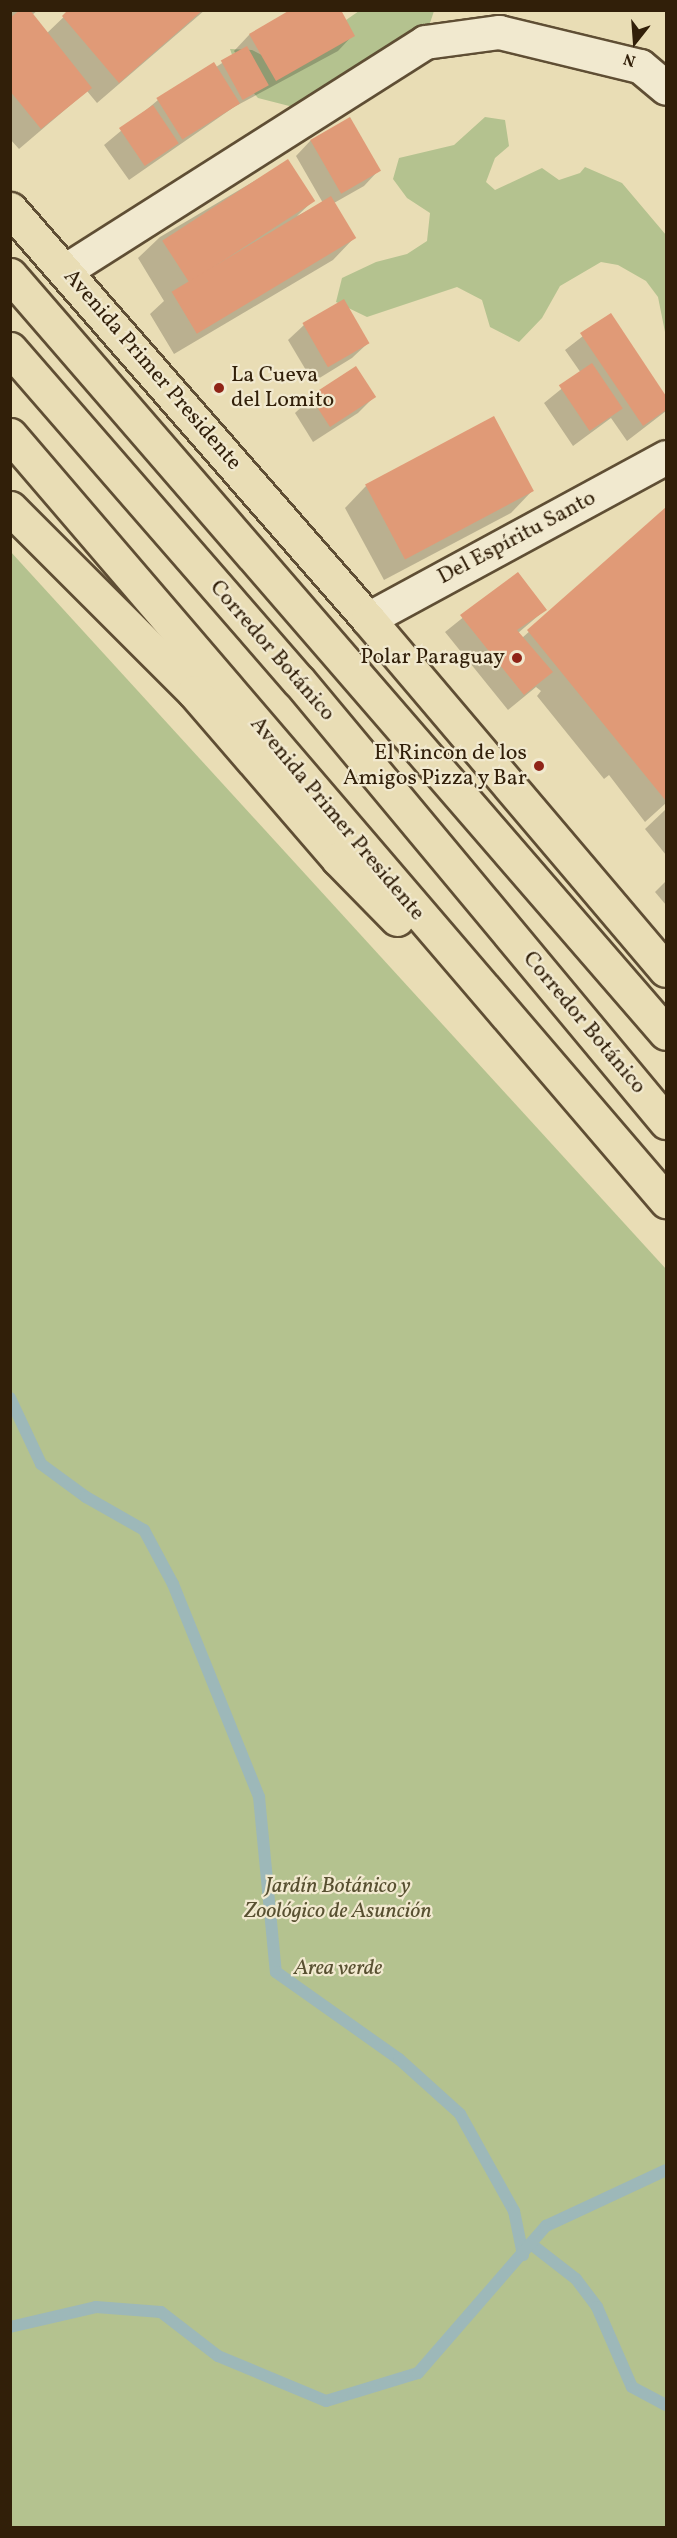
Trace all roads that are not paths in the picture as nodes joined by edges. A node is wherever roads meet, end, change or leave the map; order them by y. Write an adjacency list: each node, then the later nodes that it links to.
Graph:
1 (666, 88): 3 (street)
2 (10, 209): 3 (highway, Avenida Primer Presidente)
3 (66, 270): 9 (highway, Avenida Primer Presidente)
4 (10, 275): 12 (highway)
5 (10, 349): 13 (highway, Corredor Botánico)
6 (10, 435): 11 (highway, Avenida Primer Presidente)
7 (666, 457): 9 (street, Del Espíritu Santo)
8 (10, 508): 11 (highway)
9 (368, 619): 10 (highway, Avenida Primer Presidente)
10 (666, 970)
11 (517, 1031): 14 (highway, Avenida Primer Presidente)
12 (666, 1033)
13 (666, 1122)
14 (666, 1201)

